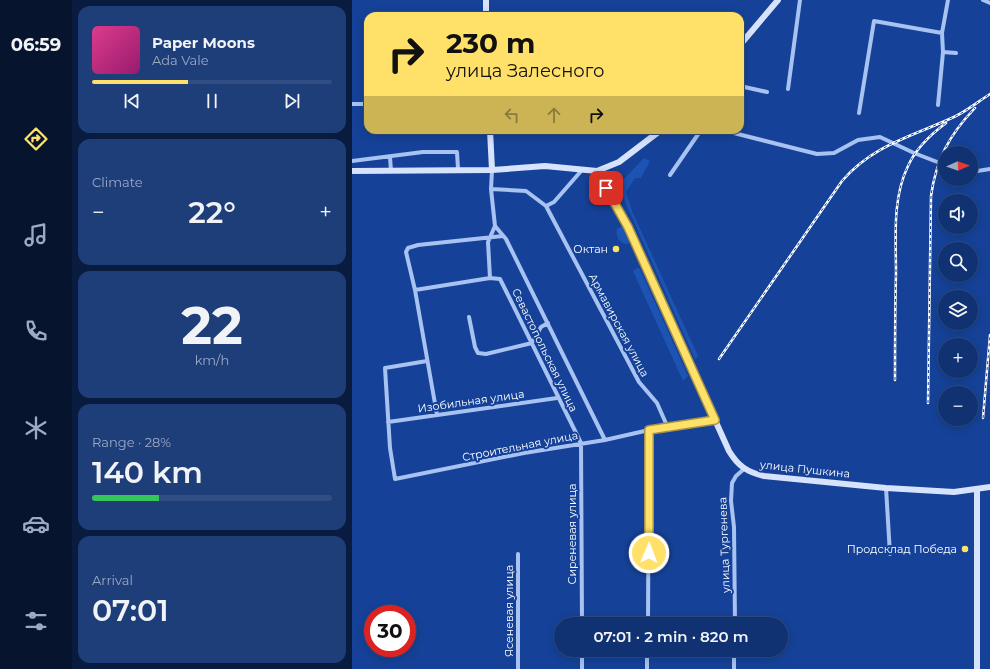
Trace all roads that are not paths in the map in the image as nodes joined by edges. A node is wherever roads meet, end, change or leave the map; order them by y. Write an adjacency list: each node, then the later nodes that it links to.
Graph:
1 (486, 0): 7 (main road)
2 (778, 0): 9 (main road)
3 (800, 0): 13 (street)
4 (948, 0): 8 (street)
5 (983, 0): 6 (street)
6 (990, 3)
7 (486, 12)
8 (942, 33): 10 (street); 18 (street)
9 (744, 40)
10 (944, 52): 11 (street); 17 (street)
11 (956, 53)
12 (744, 87): 14 (street)
13 (788, 89)
14 (767, 92)
15 (352, 104): 16 (street)
16 (364, 104)
17 (938, 105)
18 (859, 113)
19 (490, 134): 28 (main road)
20 (657, 134): 31 (main road)
21 (698, 134): 34 (street)
22 (738, 134): 25 (street)
23 (390, 157): 24 (street); 26 (street); 33 (street)
24 (352, 161)
25 (938, 163)
26 (458, 169): 28 (main road); 33 (main road)
27 (990, 169): 32 (street)
28 (492, 170): 29 (main road); 35 (street)
29 (582, 170): 31 (main road); 36 (street)
30 (352, 171): 33 (main road)
31 (597, 171): 48 (main road, улица Пушкина)
32 (978, 171)
33 (391, 172)
34 (670, 175)
35 (491, 188): 36 (street, Армавирская улица); 37 (street)
36 (546, 206): 50 (street, Армавирская улица)
37 (495, 226): 38 (street, Севастопольская улица); 39 (street)
38 (503, 236): 39 (street); 43 (street, Севастопольская улица)
39 (488, 237): 40 (street); 41 (street)
40 (490, 278): 41 (street); 44 (street, Севастопольская улица)
41 (415, 290): 45 (street)
42 (469, 317): 44 (street)
43 (548, 323): 44 (street); 52 (street, Севастопольская улица)
44 (532, 343): 46 (street, Севастопольская улица)
45 (427, 360): 47 (street); 49 (street)
46 (557, 398): 47 (street, Изобильная улица); 53 (street, Севастопольская улица)
47 (437, 415): 49 (street, Изобильная улица)
48 (715, 420): 50 (street, Строительная улица); 54 (main road, улица Пушкина)
49 (388, 422): 53 (street, Строительная улица)
50 (668, 428): 51 (street, Строительная улица)
51 (649, 430): 52 (street, Строительная улица); 61 (street)
52 (605, 440): 53 (street, Строительная улица)
53 (581, 443): 60 (street, Сиреневая улица)
54 (744, 469): 56 (main road, улица Пушкина); 62 (street, улица Тургенева)
55 (990, 487): 57 (main road, улица Пушкина)
56 (886, 488): 57 (main road, улица Пушкина); 59 (street)
57 (977, 490): 70 (main road)
58 (518, 554): 66 (street, Ясеневая улица)
59 (890, 554)
60 (582, 617)
61 (648, 617)
62 (735, 617)
63 (582, 657): 67 (street)
64 (647, 657): 68 (street)
65 (734, 657): 69 (street)
66 (518, 669)
67 (582, 669)
68 (647, 669)
69 (734, 669)
70 (977, 669)

